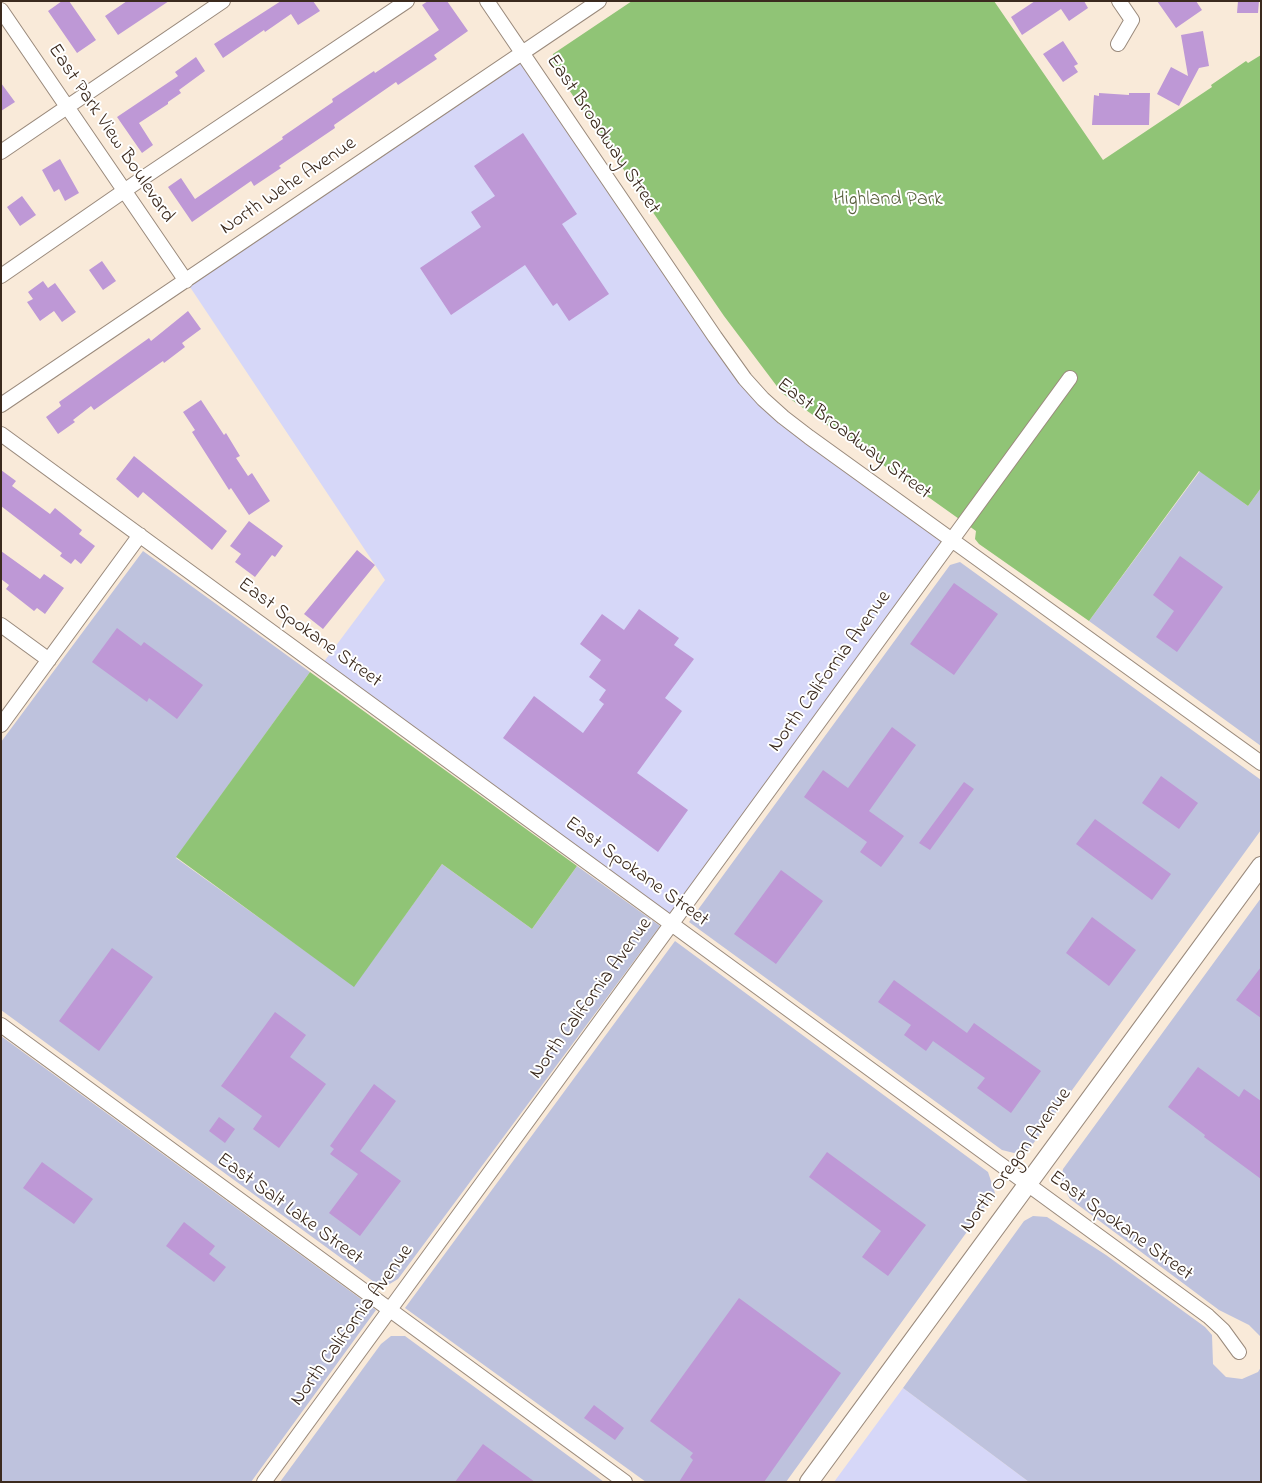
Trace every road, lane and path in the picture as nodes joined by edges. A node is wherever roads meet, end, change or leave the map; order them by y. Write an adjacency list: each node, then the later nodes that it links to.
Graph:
1 (223, 1): 9 (street)
2 (407, 1): 11 (street)
3 (487, 1): 8 (street, East Broadway Street)
4 (599, 1): 8 (street, North Wehe Avenue)
5 (1119, 1): 7 (street)
6 (1, 10): 9 (street, East Park View Boulevard)
7 (1118, 44)
8 (523, 53): 13 (street, North Wehe Avenue); 18 (street, East Broadway Street)
9 (67, 106): 10 (street); 11 (street, East Park View Boulevard)
10 (1, 152)
11 (124, 191): 12 (street); 13 (street, East Park View Boulevard)
12 (1, 276)
13 (186, 281): 15 (street, North Wehe Avenue)
14 (1070, 378): 18 (street, North California Avenue)
15 (1, 405)
16 (1, 434): 17 (street, East Spokane Street)
17 (140, 535): 20 (street); 24 (street, East Spokane Street)
18 (952, 540): 22 (street, East Broadway Street); 24 (street, North California Avenue)
19 (1, 625): 20 (street)
20 (49, 660): 21 (street)
21 (1, 725)
22 (1261, 763)
23 (1261, 866): 26 (main road, North Oregon Avenue)
24 (672, 924): 26 (street, East Spokane Street); 27 (street, North California Avenue)
25 (1, 1024): 27 (street, East Salt Lake Street)
26 (1027, 1183): 28 (street, East Spokane Street); 31 (main road, North Oregon Avenue)
27 (390, 1310): 29 (street, North California Avenue); 30 (street, East Salt Lake Street)
28 (1239, 1352)
29 (264, 1482)
30 (625, 1482)
31 (809, 1482)

